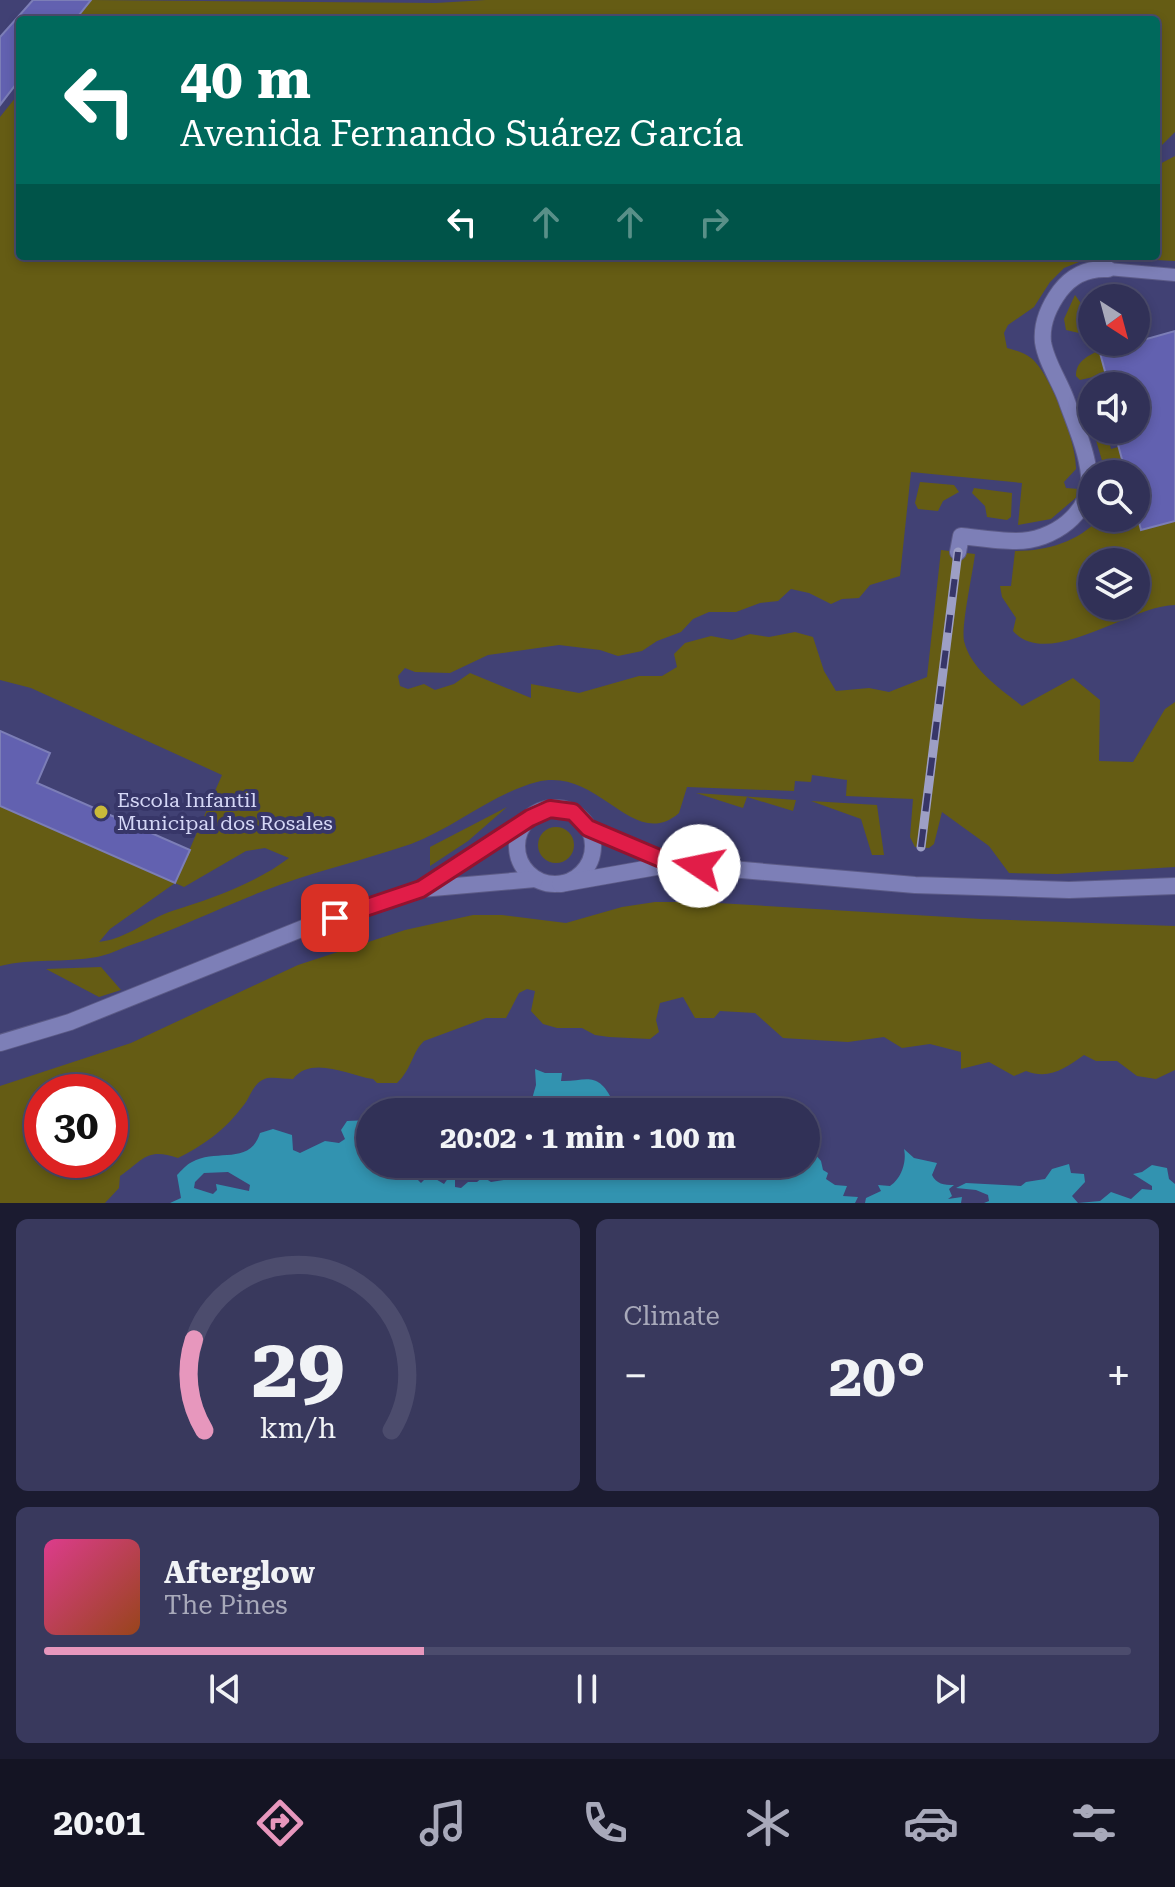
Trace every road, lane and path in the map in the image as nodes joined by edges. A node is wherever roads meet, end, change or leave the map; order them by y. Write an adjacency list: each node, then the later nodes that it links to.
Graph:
1 (1108, 269): 2 (lane); 3 (street)
2 (1175, 275)
3 (958, 552)
4 (530, 818): 5 (street); 7 (street); 10 (street)
5 (588, 828): 6 (street); 8 (street)
6 (673, 864): 8 (street); 9 (street)
7 (535, 879): 8 (street); 10 (street)
8 (560, 884)
9 (1175, 886)
10 (421, 889): 11 (street)
11 (0, 1043)

